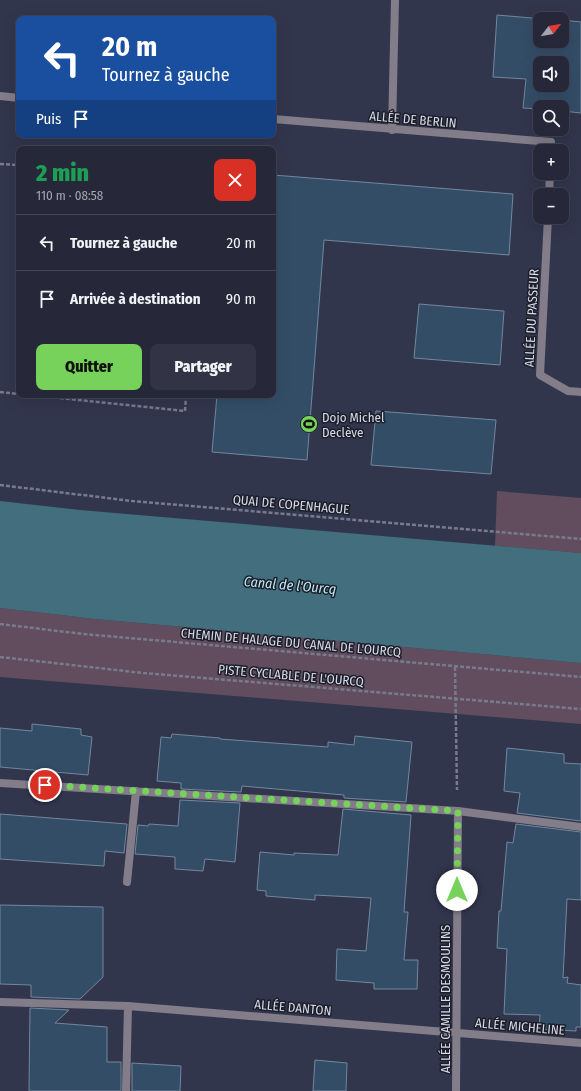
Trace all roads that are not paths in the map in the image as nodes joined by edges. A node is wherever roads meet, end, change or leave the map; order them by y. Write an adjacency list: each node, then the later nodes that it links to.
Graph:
1 (395, 0): 5 (street)
2 (0, 96): 3 (street)
3 (16, 98)
4 (276, 119): 5 (street, ALLÉE DE BERLIN)
5 (392, 130): 6 (street, ALLÉE DE BERLIN)
6 (533, 145)
7 (548, 224): 8 (street, ALLÉE DU PASSEUR)
8 (581, 392)
9 (0, 783): 10 (street)
10 (136, 791): 11 (street); 13 (street)
11 (458, 811): 12 (street); 16 (street, ALLÉE CAMILLE DESMOULINS)
12 (581, 827)
13 (126, 882)
14 (0, 1002): 15 (street, ALLÉE DANTON)
15 (128, 1006): 16 (street, ALLÉE DANTON); 18 (street)
16 (457, 1032): 17 (street, ALLÉE MICHELINE); 19 (street, ALLÉE CAMILLE DESMOULINS)
17 (581, 1043)
18 (126, 1091)
19 (456, 1091)

